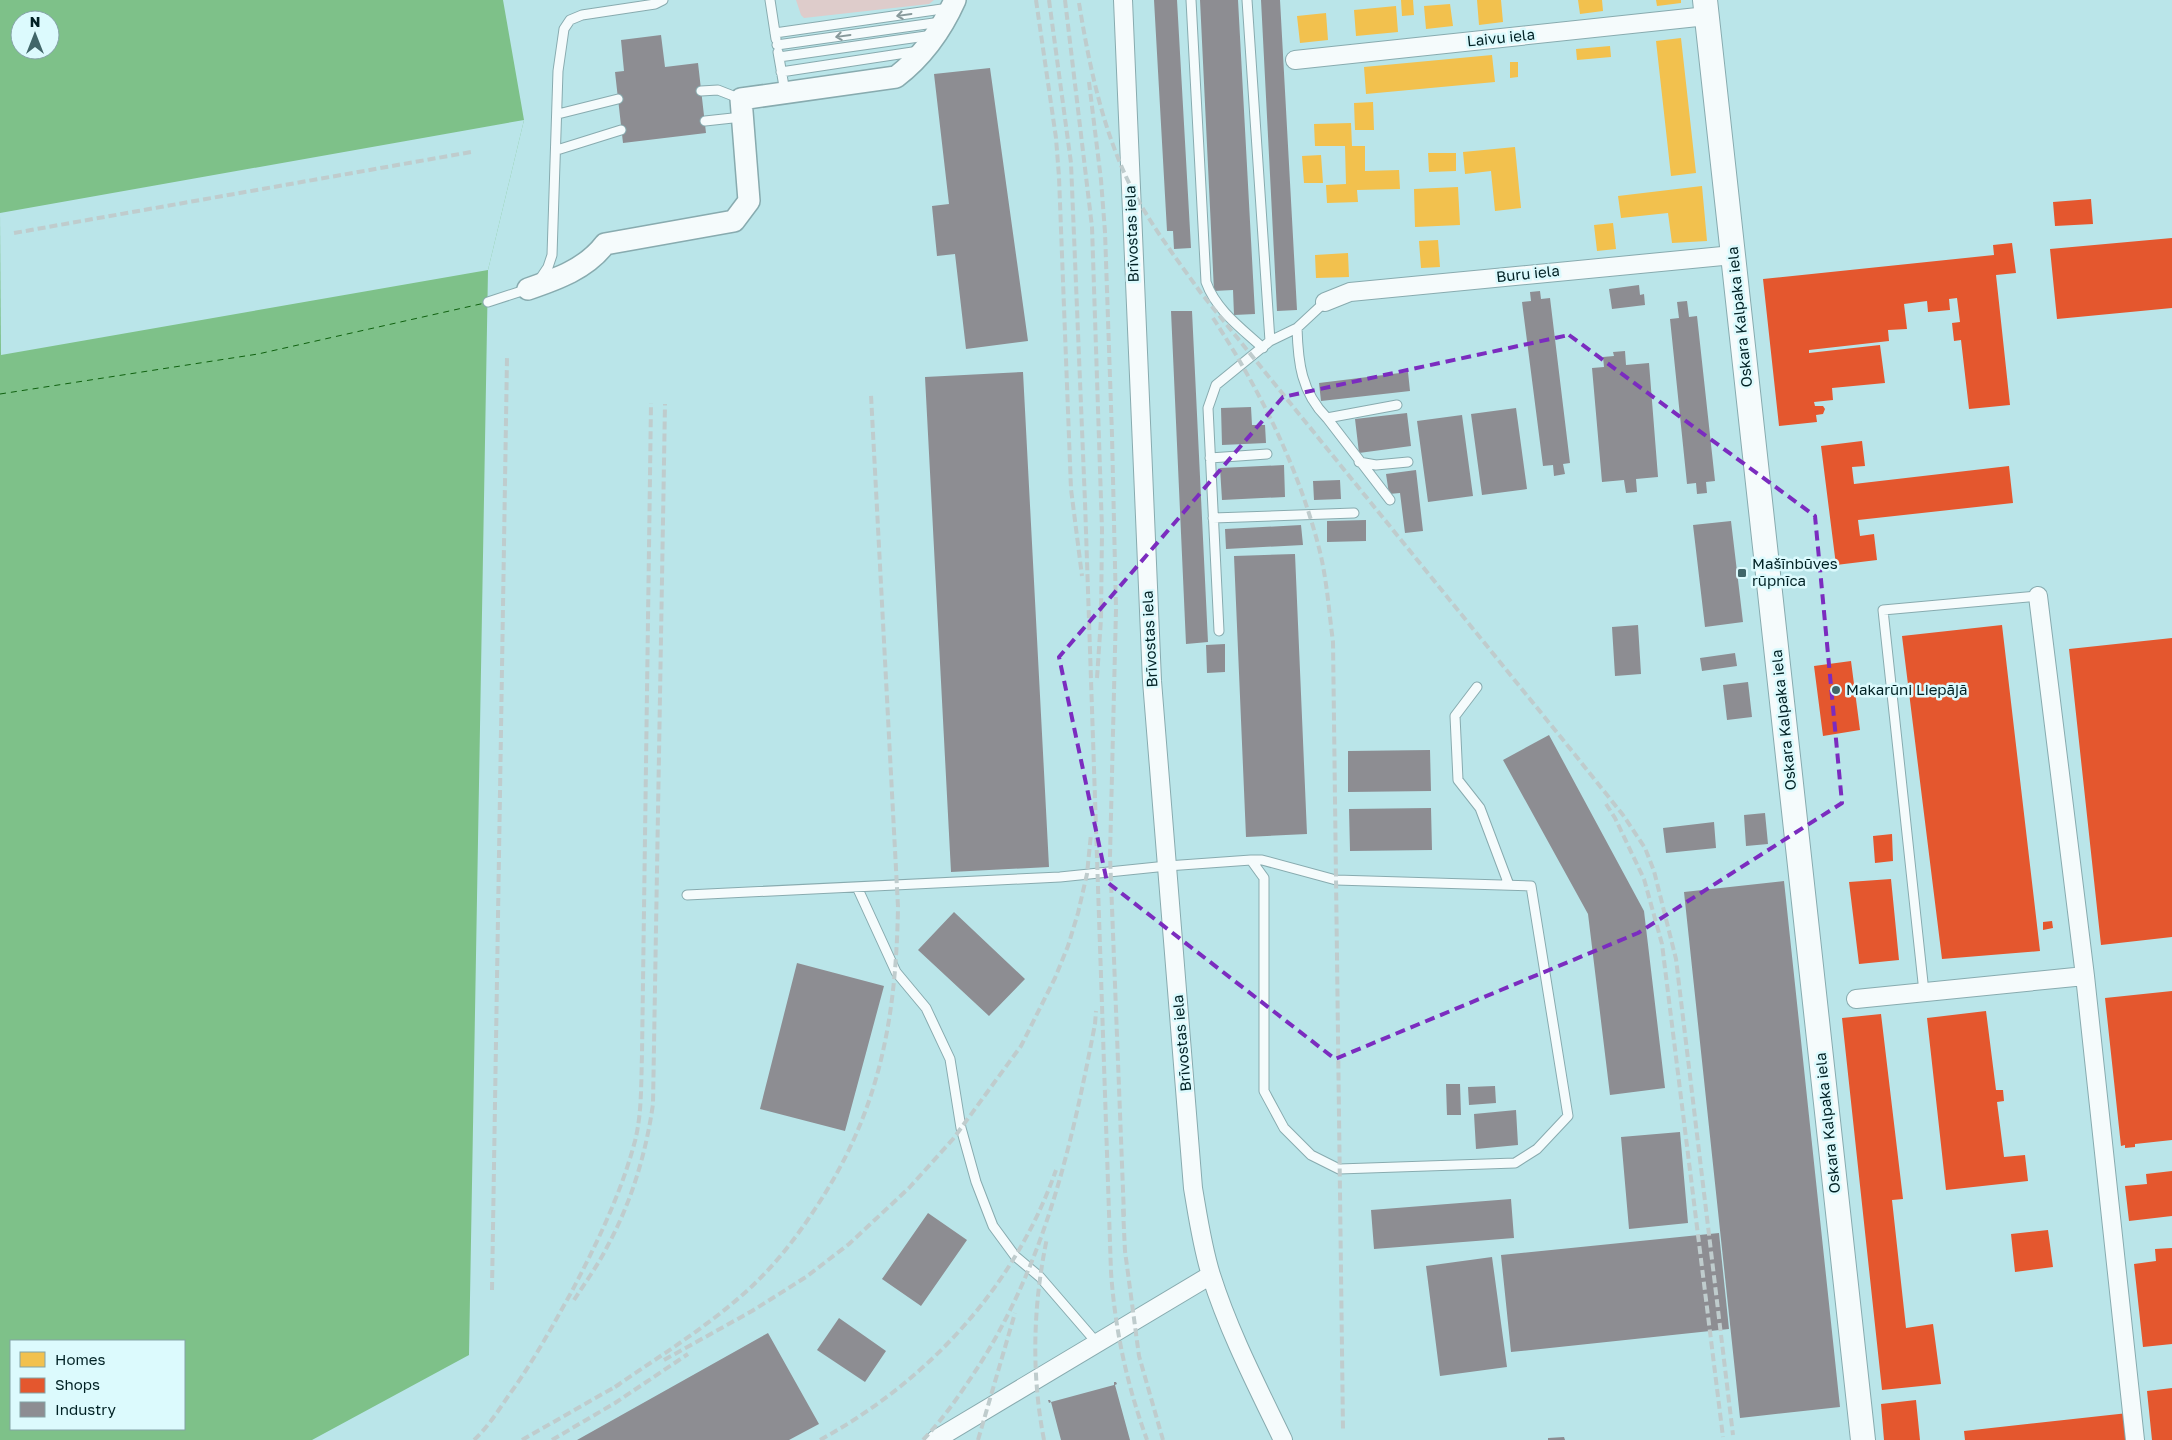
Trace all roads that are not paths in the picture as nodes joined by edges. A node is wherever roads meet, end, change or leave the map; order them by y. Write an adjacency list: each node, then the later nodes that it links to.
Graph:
1 (663, 0): 16 (lane)
2 (770, 0): 8 (lane)
3 (1123, 0): 39 (street, Brīvostas iela)
4 (1191, 0): 25 (lane)
5 (1247, 0): 25 (lane)
6 (1706, 8): 11 (street, Laivu iela); 20 (main road, Oskara Kalpaka iela)
7 (942, 23): 8 (lane, one-way to 8); 9 (lane, one-way to 9); 10 (lane); 12 (street)
8 (775, 33): 9 (lane)
9 (777, 45): 10 (lane)
10 (779, 57): 12 (lane)
11 (1295, 60)
12 (783, 82): 15 (street)
13 (701, 91): 15 (lane)
14 (618, 99): 16 (lane)
15 (741, 108): 17 (lane); 21 (street)
16 (558, 114): 19 (lane)
17 (705, 121)
18 (621, 130): 19 (lane)
19 (556, 150): 21 (lane)
20 (1733, 254): 23 (street, Buru iela); 50 (main road, Oskara Kalpaka iela)
21 (528, 289): 22 (lane)
22 (488, 302)
23 (1324, 302): 24 (lane)
24 (1297, 328): 25 (lane); 27 (lane)
25 (1266, 345): 29 (lane)
26 (1397, 405): 27 (lane)
27 (1327, 418): 30 (lane)
28 (1267, 454): 29 (lane)
29 (1210, 458): 34 (lane)
30 (1359, 462): 31 (lane); 32 (lane)
31 (1408, 462)
32 (1390, 500)
33 (1354, 513): 34 (lane)
34 (1213, 518): 36 (lane)
35 (2038, 596): 43 (street); 44 (lane)
36 (1218, 631)
37 (1476, 687): 40 (lane)
38 (1251, 860): 39 (lane); 40 (lane); 40 (lane)
39 (1167, 866): 41 (lane); 46 (street, Brīvostas iela)
40 (1509, 885)
41 (857, 886): 42 (lane); 47 (lane)
42 (687, 895)
43 (2086, 976): 44 (street); 51 (street)
44 (1924, 992): 45 (street)
45 (1856, 999)
46 (1211, 1275): 47 (street); 49 (street, Brīvostas iela)
47 (1097, 1343): 48 (street)
48 (936, 1440)
49 (1283, 1440)
50 (1863, 1440)
51 (2136, 1440)

